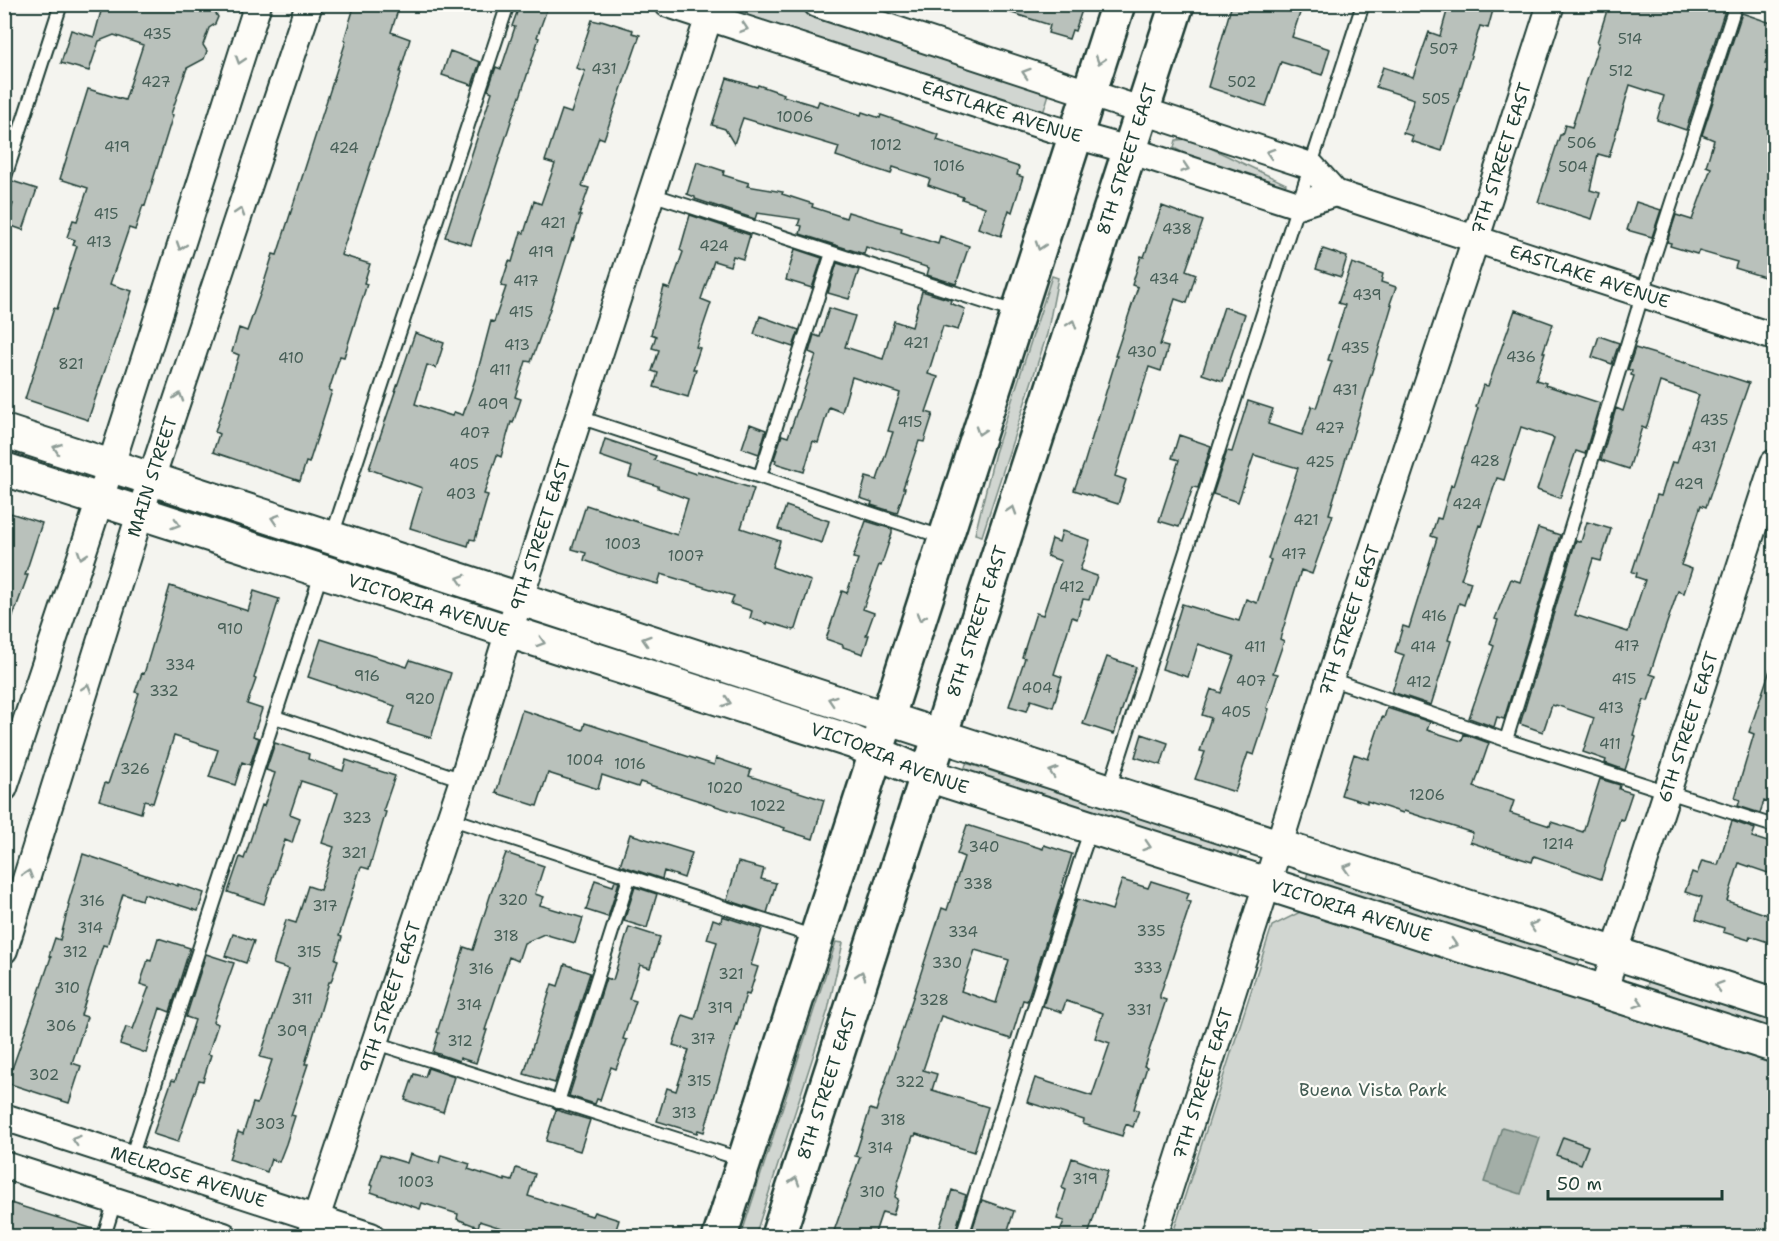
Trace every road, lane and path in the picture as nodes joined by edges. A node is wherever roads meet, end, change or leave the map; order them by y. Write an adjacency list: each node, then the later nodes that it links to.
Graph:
1 (61, 4): 18 (lane)
2 (258, 4): 30 (street, one-way to 30)
3 (309, 4): 33 (street, MAIN STREET, one-way to 3)
4 (508, 4): 36 (lane)
5 (668, 4): 12 (street, EASTLAKE AVENUE)
6 (817, 4): 13 (street, one-way to 6)
7 (1119, 4): 13 (main road, one-way to 13)
8 (1177, 4): 14 (main road, 8TH STREET EAST)
9 (1363, 4): 17 (lane)
10 (1551, 4): 22 (street, 7TH STREET EAST)
11 (1736, 4): 24 (lane)
12 (711, 11): 15 (street, EASTLAKE AVENUE, one-way to 15); 20 (street, 9TH STREET EAST)
13 (1089, 94): 14 (street); 15 (main road)
14 (1141, 112): 16 (main road, 8TH STREET EAST); 17 (street, one-way to 14)
15 (1076, 135): 16 (street, EASTLAKE AVENUE); 25 (main road, one-way to 25)
16 (1129, 150): 21 (street, EASTLAKE AVENUE, one-way to 21); 44 (main road, 8TH STREET EAST, one-way to 16)
17 (1311, 166): 19 (street); 21 (lane)
18 (4, 180)
19 (1335, 193): 21 (street); 22 (street, EASTLAKE AVENUE)
20 (651, 194): 23 (lane); 27 (street, 9TH STREET EAST)
21 (1298, 205): 50 (lane)
22 (1476, 238): 24 (street, EASTLAKE AVENUE); 41 (street, 7TH STREET EAST)
23 (832, 254): 25 (lane); 32 (lane)
24 (1643, 293): 26 (street, EASTLAKE AVENUE); 45 (lane)
25 (1018, 313): 37 (main road, one-way to 37)
26 (1774, 337)
27 (579, 417): 32 (lane); 39 (street, 9TH STREET EAST)
28 (4, 431): 30 (street, VICTORIA AVENUE, one-way to 28)
29 (1774, 463): 51 (street, 6TH STREET EAST)
30 (110, 466): 33 (street, VICTORIA AVENUE); 34 (street)
31 (4, 469): 34 (street, VICTORIA AVENUE)
32 (760, 476): 37 (lane)
33 (151, 479): 35 (street, MAIN STREET); 36 (street, VICTORIA AVENUE, one-way to 33)
34 (100, 500): 35 (street, VICTORIA AVENUE); 49 (street, one-way to 49)
35 (141, 512): 38 (street, VICTORIA AVENUE, one-way to 38); 59 (street, MAIN STREET, one-way to 35)
36 (332, 538): 39 (street, VICTORIA AVENUE, one-way to 36)
37 (946, 538): 43 (main road, one-way to 43)
38 (322, 571): 40 (street, VICTORIA AVENUE); 42 (lane)
39 (520, 599): 40 (street, 9TH STREET EAST); 43 (street, VICTORIA AVENUE, one-way to 39)
40 (509, 632): 46 (street, VICTORIA AVENUE, one-way to 46); 48 (street, 9TH STREET EAST)
41 (1330, 679): 45 (lane); 55 (street, 7TH STREET EAST)
42 (275, 717): 48 (lane); 67 (lane)
43 (887, 718): 44 (street, VICTORIA AVENUE); 46 (main road)
44 (939, 734): 47 (main road, 8TH STREET EAST); 50 (street, VICTORIA AVENUE, one-way to 44)
45 (1506, 740): 51 (lane)
46 (876, 753): 47 (street, VICTORIA AVENUE); 58 (main road)
47 (927, 775): 54 (street, VICTORIA AVENUE); 76 (main road, 8TH STREET EAST, one-way to 47)
48 (463, 780): 52 (street, 9TH STREET EAST)
49 (4, 789)
50 (1109, 790): 55 (street, VICTORIA AVENUE)
51 (1668, 793): 53 (lane); 60 (street, 6TH STREET EAST)
52 (449, 818): 56 (lane); 63 (street, 9TH STREET EAST)
53 (1774, 826)
54 (1092, 828): 57 (street, VICTORIA AVENUE, one-way to 57); 77 (lane)
55 (1279, 846): 57 (street, 7TH STREET EAST); 60 (street, VICTORIA AVENUE, one-way to 55)
56 (629, 878): 58 (lane); 65 (lane)
57 (1267, 884): 61 (street, VICTORIA AVENUE, one-way to 61); 78 (street, 7TH STREET EAST)
58 (817, 937): 68 (main road)
59 (4, 950)
60 (1616, 952): 61 (street, 6TH STREET EAST); 62 (street, VICTORIA AVENUE, one-way to 60)
61 (1604, 992): 64 (street, VICTORIA AVENUE, one-way to 64)
62 (1774, 1004)
63 (376, 1043): 65 (lane); 71 (street, 9TH STREET EAST)
64 (1774, 1046)
65 (558, 1102): 68 (lane)
66 (4, 1117): 67 (street, MELROSE AVENUE, one-way to 66)
67 (131, 1158): 71 (street, MELROSE AVENUE)
68 (744, 1160): 75 (main road)
69 (4, 1165): 70 (street)
70 (115, 1201): 72 (lane); 73 (street)
71 (313, 1227): 74 (street, MELROSE AVENUE)
72 (104, 1236)
73 (224, 1236)
74 (371, 1236)
75 (720, 1236)
76 (778, 1236)
77 (962, 1236)
78 (1154, 1236)

